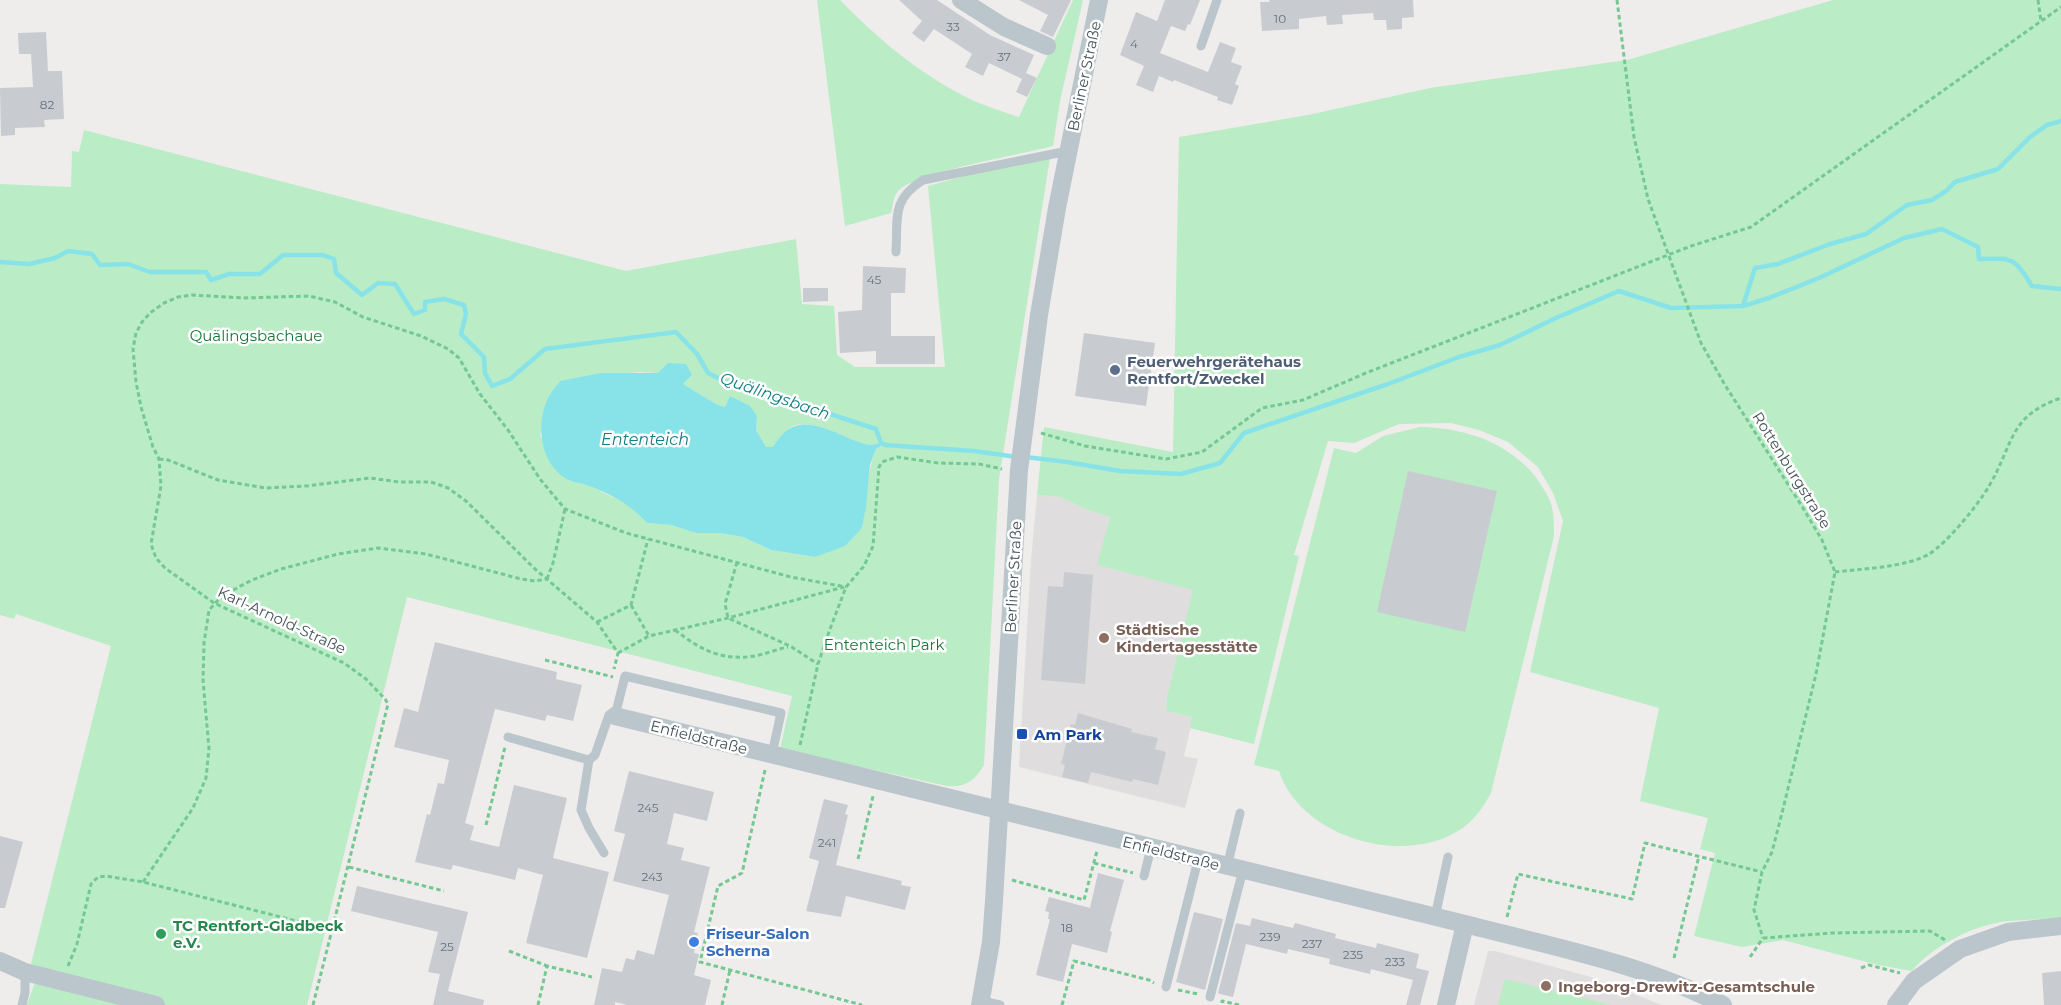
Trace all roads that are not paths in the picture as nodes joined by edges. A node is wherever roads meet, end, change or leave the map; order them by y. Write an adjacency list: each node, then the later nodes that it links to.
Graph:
1 (961, 0): 4 (street)
2 (1100, 0): 6 (street, Berliner Straße)
3 (1217, 0): 5 (lane)
4 (1047, 46)
5 (1201, 46)
6 (1068, 151): 7 (lane, Berliner Straße); 12 (street, Berliner Straße)
7 (896, 252)
8 (615, 716): 10 (street, Enfieldstraße); 10 (lane); 11 (lane)
9 (508, 737): 11 (lane)
10 (770, 754): 12 (street, Enfieldstraße)
11 (589, 760): 15 (lane)
12 (1000, 811): 14 (street, Enfieldstraße); 27 (street, Berliner Straße)
13 (1240, 813): 18 (lane)
14 (1151, 848): 17 (street, Enfieldstraße); 19 (lane)
15 (604, 853)
16 (1448, 858): 20 (lane)
17 (1198, 860): 18 (street, Enfieldstraße); 25 (lane)
18 (1235, 869): 20 (street, Enfieldstraße); 26 (lane)
19 (1144, 876)
20 (1434, 917): 21 (street, Enfieldstraße)
21 (1465, 924): 30 (street); 31 (street, Enfieldstraße)
22 (2061, 926): 32 (street)
23 (0, 961): 24 (street)
24 (25, 972): 28 (lane); 29 (street)
25 (1166, 987)
26 (1210, 997)
27 (987, 1004)
28 (22, 1005)
29 (156, 1005)
30 (1446, 1005)
31 (1723, 1005)
32 (1896, 1005)

